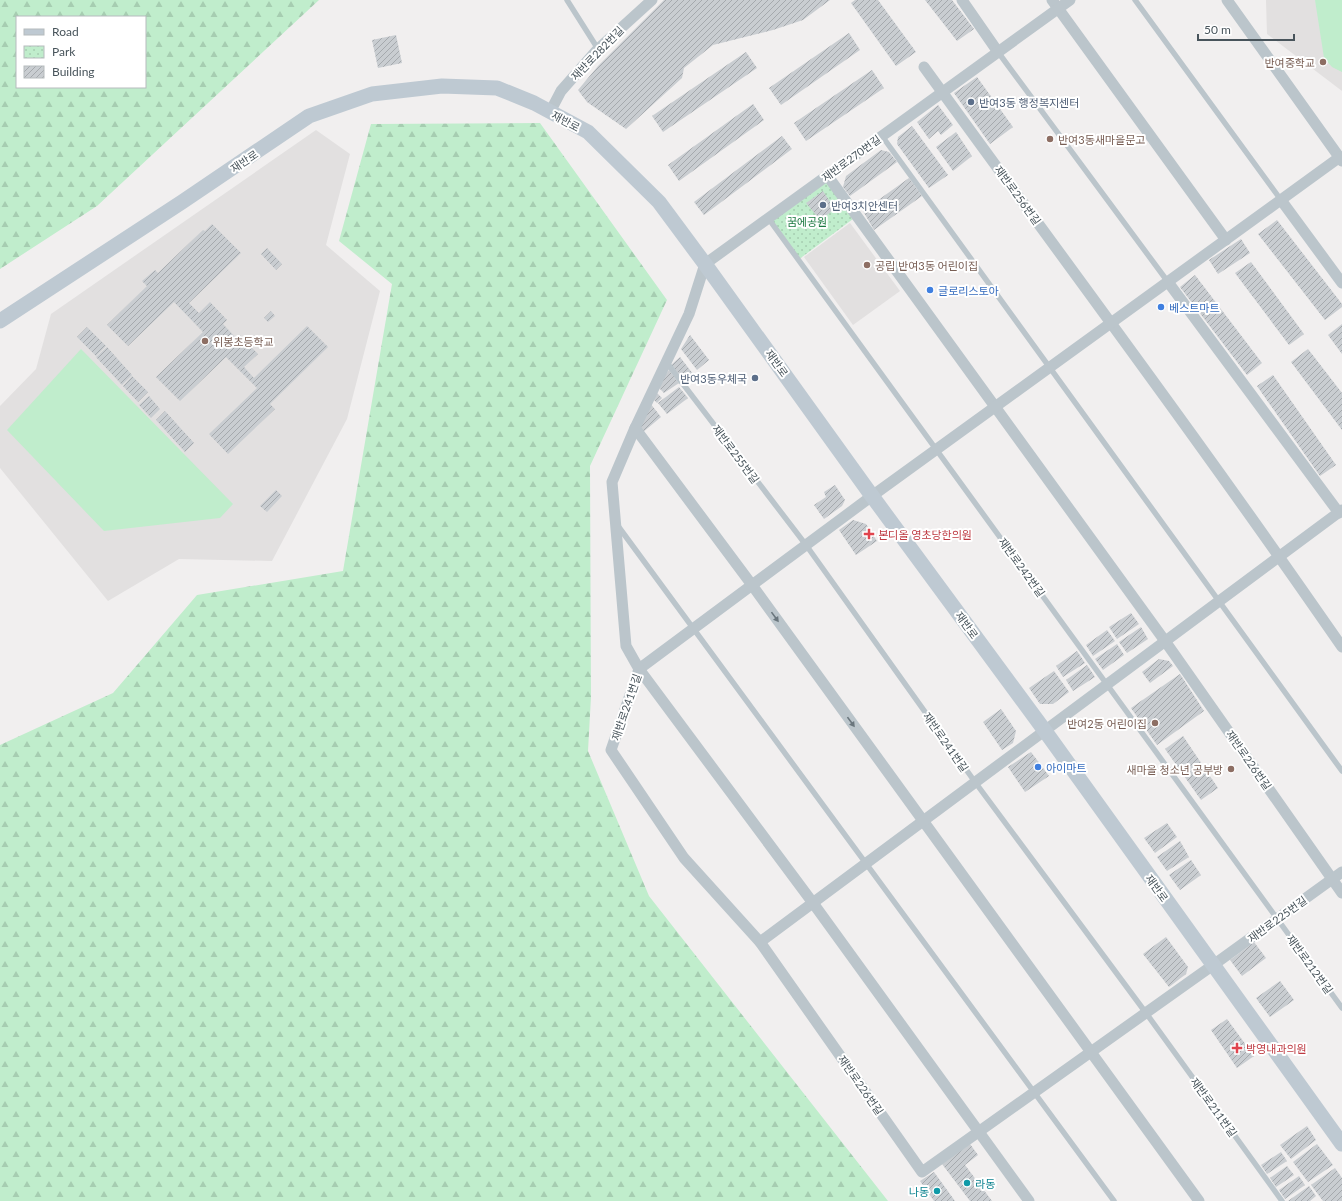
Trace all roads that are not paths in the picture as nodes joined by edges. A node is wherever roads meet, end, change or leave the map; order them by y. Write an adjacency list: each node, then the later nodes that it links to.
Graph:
1 (567, 0): 8 (lane)
2 (652, 0): 8 (street, 재반로282번길)
3 (962, 0): 9 (street)
4 (1070, 0): 7 (street, 재반로270번길)
5 (1135, 0): 16 (lane)
6 (1227, 0): 14 (street)
7 (1055, 4): 9 (street, 재반로270번길); 18 (street)
8 (598, 49): 12 (street, 재반로282번길)
9 (998, 52): 11 (street, 재반로270번길); 20 (lane)
10 (924, 67): 11 (street, 재반로256번길)
11 (942, 92): 13 (street, 재반로270번길); 23 (street, 재반로256번길)
12 (550, 112): 19 (main road, 재반로); 22 (main road, 재반로)
13 (882, 136): 15 (street, 재반로270번길); 25 (lane)
14 (1341, 159): 16 (street)
15 (827, 175): 17 (street, 재반로270번길); 26 (street)
16 (1281, 200): 18 (street); 21 (street)
17 (768, 218): 19 (street, 재반로270번길); 28 (lane)
18 (1226, 240): 20 (street)
19 (705, 264): 24 (street); 29 (main road, 재반로)
20 (1168, 282): 23 (street); 30 (street)
21 (1342, 283)
22 (0, 321)
23 (1111, 323): 25 (street); 33 (street)
24 (667, 363): 27 (street); 32 (lane, 재반로255번길)
25 (1050, 367): 26 (street); 35 (lane)
26 (996, 406): 28 (street); 37 (street)
27 (635, 428): 31 (street); 34 (street)
28 (936, 449): 29 (street); 40 (lane, 재반로242번길)
29 (872, 496): 32 (street); 41 (main road, 재반로)
30 (1341, 513): 33 (street)
31 (615, 521): 36 (lane); 39 (street)
32 (806, 545): 34 (street); 43 (lane, 재반로241번길)
33 (1279, 557): 35 (street); 38 (street)
34 (752, 585): 36 (street); 44 (street, one-way to 44)
35 (1220, 600): 37 (street); 42 (lane)
36 (694, 628): 39 (street); 45 (lane)
37 (1165, 641): 40 (street); 47 (street, 재반로226번길)
38 (1342, 647)
39 (639, 669): 49 (street, 재반로241번길); 51 (street, 재반로241번길)
40 (1108, 684): 41 (street); 50 (lane)
41 (1045, 731): 43 (street, 재반로241번길); 52 (main road, 재반로)
42 (1342, 771)
43 (975, 782): 44 (street, 재반로241번길); 54 (lane)
44 (923, 821): 45 (street, 재반로241번길); 55 (street)
45 (865, 864): 49 (street, 재반로241번길); 56 (lane)
46 (1342, 872): 47 (street, 재반로225번길)
47 (1332, 879): 48 (street); 50 (street, 재반로225번길)
48 (1342, 892)
49 (813, 903): 51 (street, 재반로241번길); 57 (street)
50 (1278, 919): 52 (street, 재반로225번길); 53 (lane, 재반로212번길)
51 (760, 942): 57 (street, 재반로226번길)
52 (1213, 966): 54 (street, 재반로226번길); 58 (main road, 재반로)
53 (1342, 1008)
54 (1146, 1013): 55 (street, 재반로226번길); 62 (lane, 재반로211번길)
55 (1091, 1053): 56 (street, 재반로226번길); 61 (street)
56 (1034, 1093): 57 (street, 재반로226번길); 60 (lane)
57 (978, 1132): 59 (street)
58 (1342, 1144)
59 (1028, 1201)
60 (1114, 1201)
61 (1199, 1201)
62 (1282, 1201)

